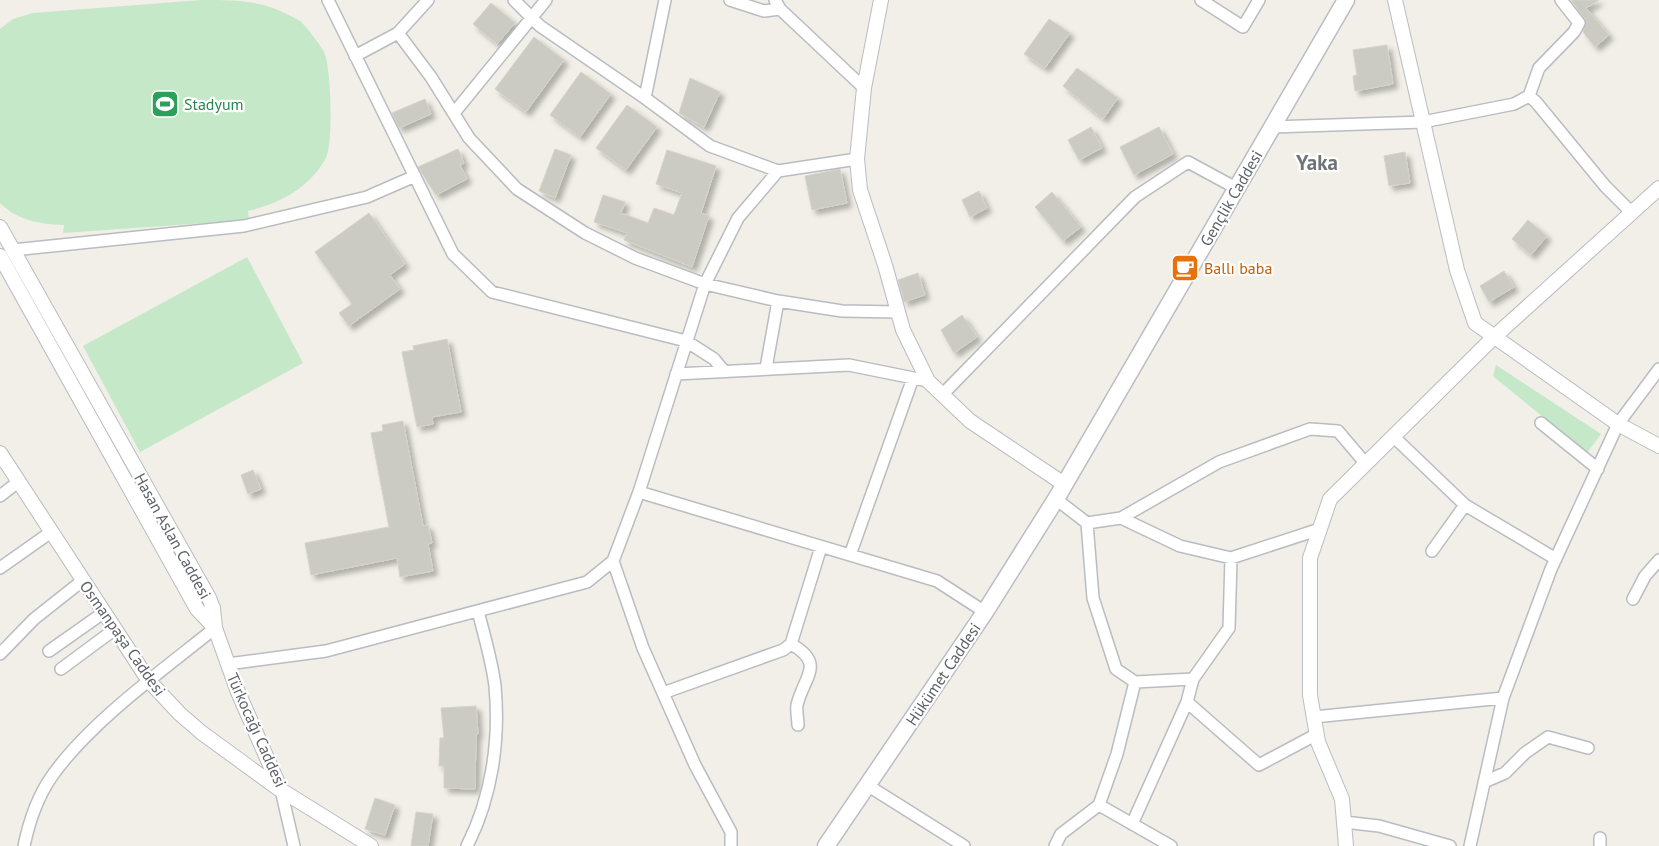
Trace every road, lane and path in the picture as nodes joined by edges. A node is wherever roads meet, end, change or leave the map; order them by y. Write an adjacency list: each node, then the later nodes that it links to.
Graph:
1 (328, 0): 16 (street)
2 (428, 0): 15 (street)
3 (514, 0): 14 (street)
4 (546, 0): 14 (street)
5 (665, 0): 19 (street)
6 (730, 0): 13 (street)
7 (881, 0): 17 (street)
8 (1201, 0): 9 (street)
9 (1259, 0)
10 (1346, 0): 22 (main road, Gençlik Caddesi)
11 (1395, 0): 21 (street)
12 (1560, 0): 18 (street)
13 (777, 4): 17 (street)
14 (532, 19): 19 (street); 20 (street)
15 (398, 33): 16 (street); 20 (street)
16 (355, 56): 25 (street)
17 (864, 88): 23 (street)
18 (1529, 96): 21 (street); 28 (street)
19 (645, 98): 24 (street)
20 (454, 113): 31 (street)
21 (1423, 122): 22 (street); 34 (street)
22 (1272, 127): 26 (main road, Gençlik Caddesi)
23 (857, 159): 24 (street); 33 (street)
24 (778, 171): 31 (street)
25 (415, 176): 30 (street); 35 (street)
26 (1236, 188): 42 (street); 51 (main road, Gençlik Caddesi)
27 (1659, 188): 28 (street)
28 (1631, 212): 34 (street)
29 (0, 228): 30 (street, Hasan Aslan Caddesi)
30 (6, 253): 73 (street, Hasan Aslan Caddesi)
31 (705, 284): 32 (street); 35 (street)
32 (778, 301): 33 (street); 36 (street)
33 (898, 312): 41 (street)
34 (1494, 337): 44 (street); 45 (street)
35 (686, 341): 38 (street); 39 (street)
36 (766, 368): 38 (street); 40 (street)
37 (1659, 369): 44 (street)
38 (724, 370): 39 (street)
39 (676, 374): 52 (street)
40 (913, 378): 41 (street); 62 (street)
41 (928, 381): 42 (street)
42 (942, 395): 51 (street)
43 (1542, 423): 49 (street)
44 (1618, 424): 46 (street); 49 (street)
45 (1394, 437): 48 (street); 55 (street)
46 (1659, 446)
47 (0, 453): 50 (street, Osmanpaşa Caddesi)
48 (1366, 464): 56 (street); 58 (street)
49 (1598, 469): 64 (street)
50 (18, 482): 53 (street); 59 (street, Osmanpaşa Caddesi)
51 (1064, 484): 54 (main road, Gençlik Caddesi)
52 (639, 492): 60 (street); 66 (street)
53 (0, 496)
54 (1056, 499): 57 (street); 71 (main road, Hükümet Caddesi)
55 (1466, 505): 61 (street); 64 (street)
56 (1121, 518): 57 (street); 63 (street)
57 (1087, 524): 82 (street)
58 (1320, 529): 63 (street); 86 (street)
59 (50, 532): 67 (street); 68 (street, Osmanpaşa Caddesi)
60 (821, 546): 62 (street); 75 (street)
61 (1432, 551)
62 (850, 555): 71 (street)
63 (1231, 558): 80 (street)
64 (1556, 559): 84 (street)
65 (1659, 560): 69 (street)
66 (613, 561): 70 (street); 83 (street)
67 (0, 568)
68 (82, 581): 72 (street, Osmanpaşa Caddesi); 77 (street)
69 (1632, 599)
70 (478, 611): 78 (street); 99 (street)
71 (985, 612): 91 (main road, Hükümet Caddesi)
72 (104, 613): 74 (street, Osmanpaşa Caddesi); 76 (street)
73 (215, 628): 78 (street, Türkocağı Caddesi); 81 (street)
74 (115, 629): 79 (street); 81 (street, Osmanpaşa Caddesi)
75 (791, 644): 83 (street); 87 (street)
76 (49, 651)
77 (0, 654)
78 (228, 664): 92 (street, Türkocağı Caddesi)
79 (61, 669)
80 (1193, 679): 82 (street); 85 (street)
81 (149, 681): 92 (street, Osmanpaşa Caddesi); 96 (street)
82 (1135, 682): 93 (street)
83 (663, 693): 100 (street)
84 (1503, 698): 86 (street); 90 (street)
85 (1187, 702): 88 (street); 95 (street)
86 (1314, 717): 88 (street)
87 (798, 725)
88 (1317, 734): 94 (street)
89 (1588, 748): 90 (street)
90 (1484, 782): 107 (street)
91 (867, 785): 101 (main road, Hükümet Caddesi); 102 (street)
92 (281, 790): 97 (street); 98 (street, Türkocağı Caddesi)
93 (1099, 805): 95 (street); 103 (street)
94 (1344, 822): 105 (street); 106 (street)
95 (1132, 824): 104 (street)
96 (24, 846)
97 (294, 846)
98 (371, 846)
99 (467, 846)
100 (731, 846)
101 (826, 846)
102 (964, 846)
103 (1055, 846)
104 (1171, 846)
105 (1346, 846)
106 (1450, 846)
107 (1470, 846)

